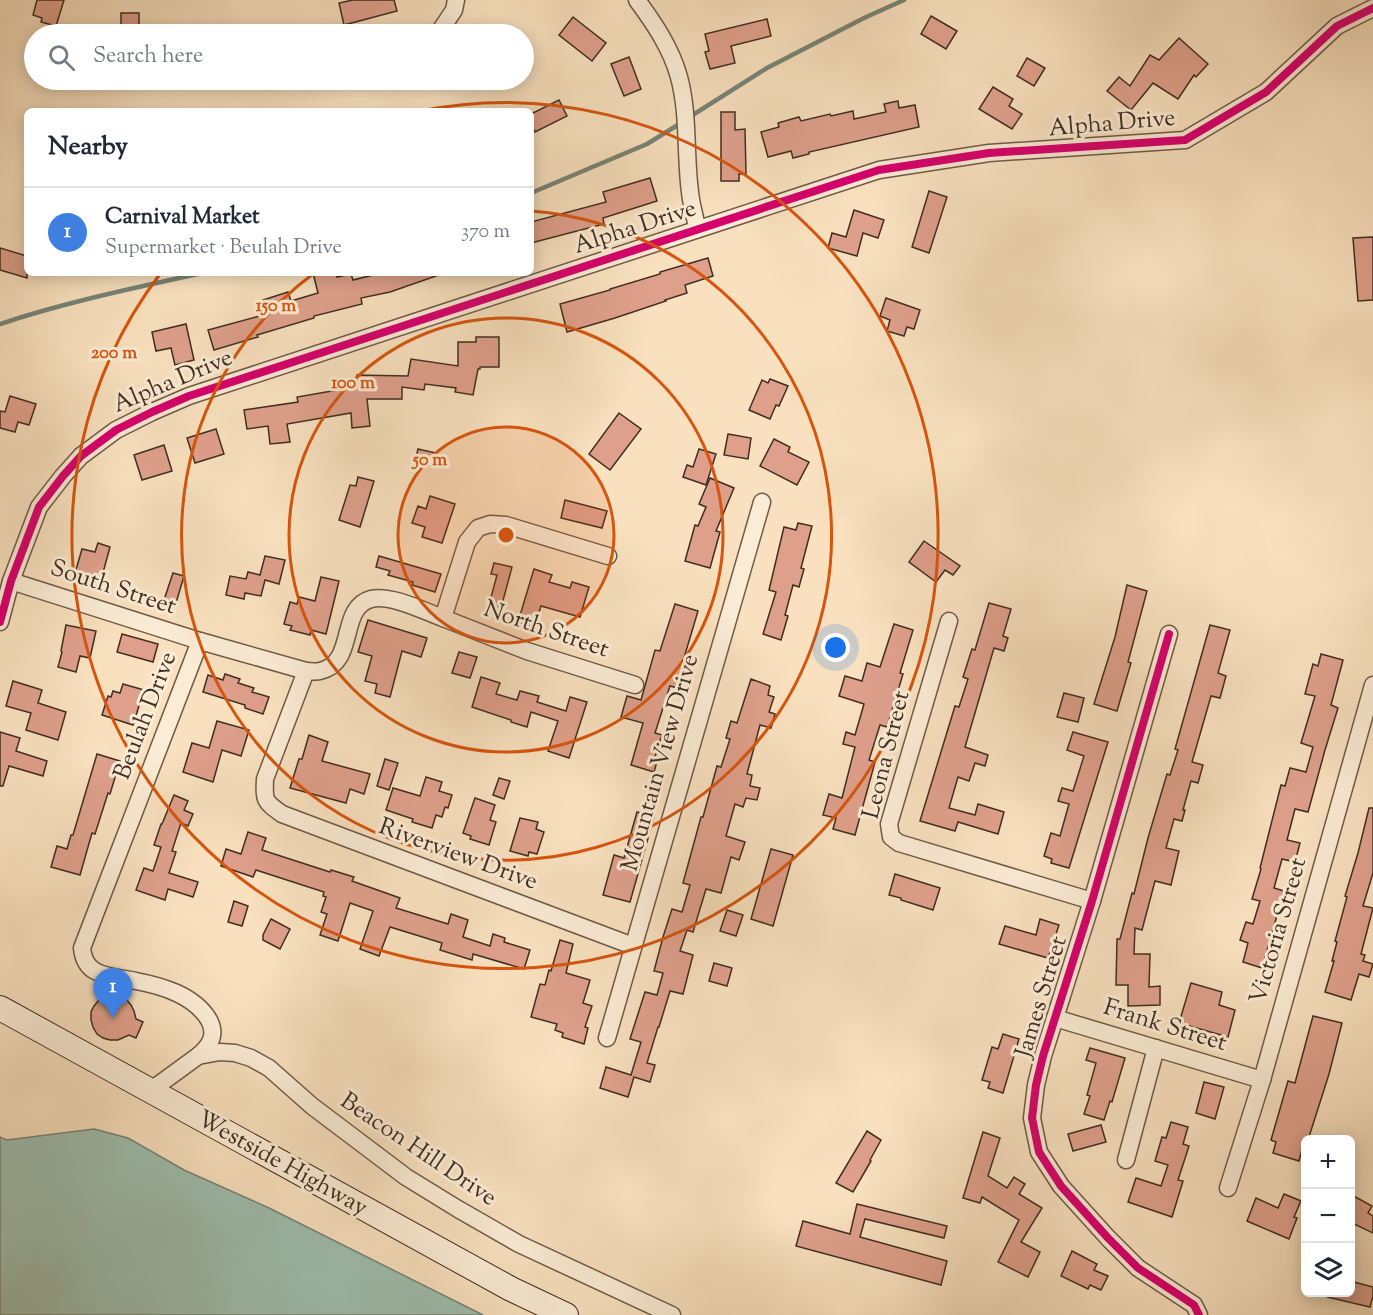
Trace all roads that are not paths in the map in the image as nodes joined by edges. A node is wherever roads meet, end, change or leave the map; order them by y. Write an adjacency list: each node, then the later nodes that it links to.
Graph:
1 (456, 0): 4 (street)
2 (637, 0): 5 (street)
3 (1373, 9): 5 (street, Alpha Drive)
4 (445, 24)
5 (697, 228): 8 (street, Alpha Drive)
6 (762, 502): 18 (street, Mountain View Drive)
7 (608, 556): 9 (street)
8 (11, 581): 11 (street, Alpha Drive); 13 (street, South Street)
9 (443, 618): 14 (street, Beulah Drive); 15 (street, North Street)
10 (949, 621): 17 (street, Leona Street)
11 (0, 622)
12 (1169, 634): 17 (street, James Street)
13 (200, 641): 14 (street, Beulah Drive); 23 (street, Beulah Drive)
14 (306, 671): 18 (street, Riverview Drive)
15 (635, 686)
16 (1373, 686): 24 (street, Victoria Street)
17 (1092, 901): 20 (street, James Street)
18 (633, 946): 21 (street, Mountain View Drive)
19 (0, 1008): 25 (main road, Westside Highway)
20 (1055, 1018): 22 (street, Frank Street); 30 (street, James Street)
21 (607, 1038)
22 (1156, 1048): 24 (street, Frank Street); 26 (street)
23 (198, 1056): 25 (street, Beacon Hill Drive); 29 (street, Beacon Hill Drive)
24 (1262, 1080): 27 (street, Victoria Street)
25 (150, 1091): 28 (main road, Westside Highway)
26 (1126, 1160)
27 (1228, 1188)
28 (566, 1315)
29 (672, 1315)
30 (1199, 1315)

